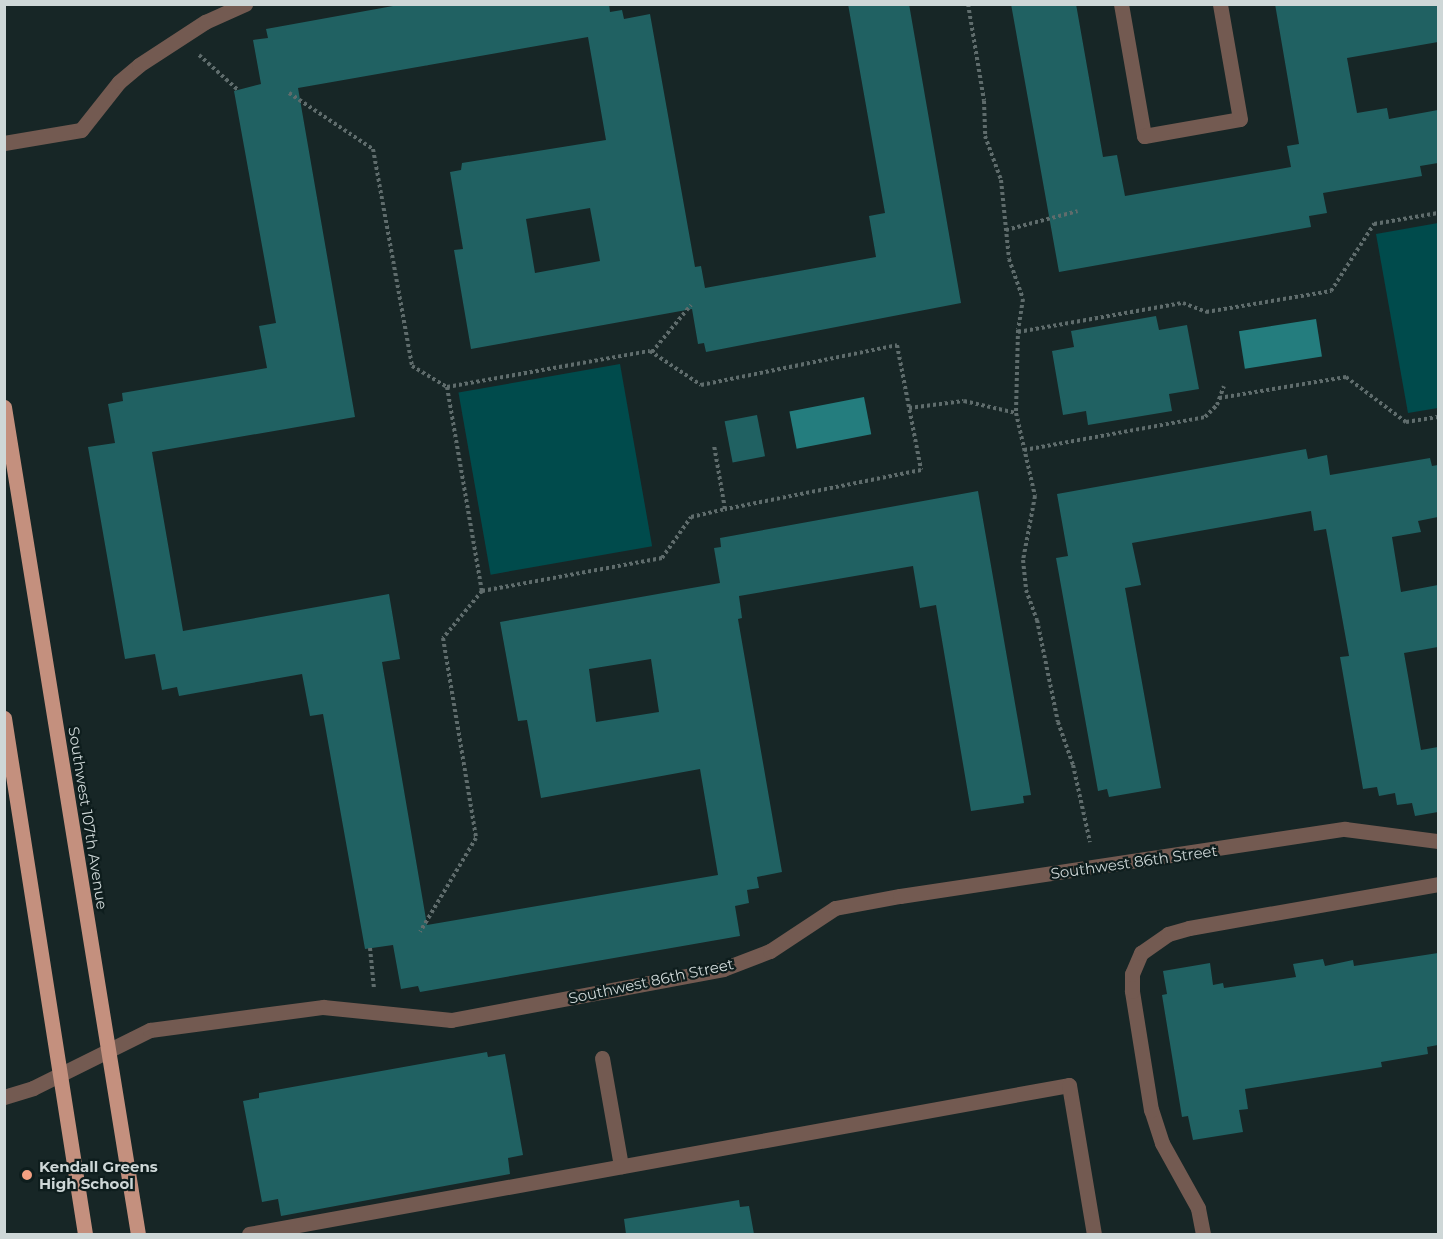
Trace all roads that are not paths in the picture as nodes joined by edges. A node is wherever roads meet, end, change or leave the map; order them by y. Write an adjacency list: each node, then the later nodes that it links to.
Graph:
1 (245, 4): 4 (street)
2 (1121, 4): 3 (street)
3 (1220, 4)
4 (4, 143)
5 (4, 408): 9 (main road, Southwest 107th Avenue)
6 (4, 717): 11 (main road)
7 (1438, 841): 9 (street, Southwest 86th Street)
8 (1438, 884): 18 (street)
9 (106, 1048): 11 (street, Southwest 86th Street); 15 (main road, Southwest 107th Avenue)
10 (602, 1058): 13 (street)
11 (62, 1073): 12 (street, Southwest 86th Street); 14 (main road)
12 (4, 1097)
13 (621, 1166): 16 (street); 17 (street)
14 (85, 1234)
15 (138, 1234)
16 (249, 1234)
17 (1094, 1234)
18 (1203, 1234)

